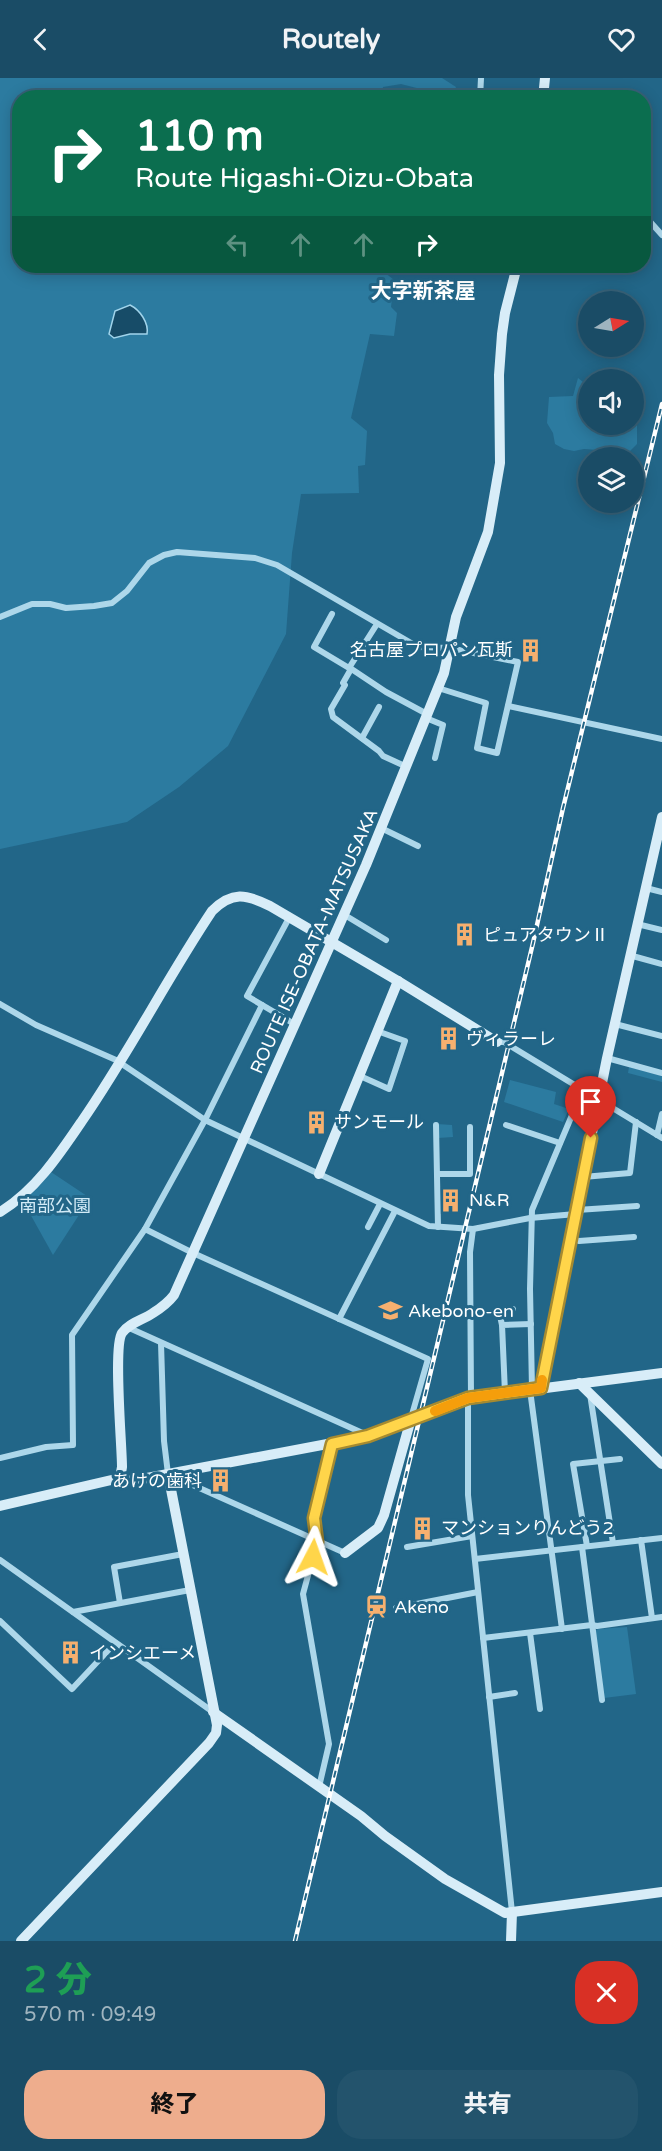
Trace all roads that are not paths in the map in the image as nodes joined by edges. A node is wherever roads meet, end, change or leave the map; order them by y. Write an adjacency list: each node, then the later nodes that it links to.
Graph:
1 (651, 223): 2 (street)
2 (662, 235)
3 (515, 273): 7 (street, ROUTE ISE-OBATA-MATSUSAKA)
4 (332, 614): 8 (street)
5 (0, 617): 6 (street)
6 (377, 624): 7 (street); 8 (street)
7 (449, 648): 9 (street, ROUTE ISE-OBATA-MATSUSAKA); 10 (street)
8 (350, 668): 12 (street); 13 (street)
9 (438, 688): 10 (street); 12 (street, ROUTE ISE-OBATA-MATSUSAKA)
10 (508, 706): 14 (street)
11 (379, 707): 13 (street)
12 (426, 716): 15 (street); 16 (street, ROUTE ISE-OBATA-MATSUSAKA)
13 (362, 738): 16 (street)
14 (662, 739)
15 (435, 758)
16 (408, 767): 18 (street, ROUTE ISE-OBATA-MATSUSAKA)
17 (662, 817): 20 (street)
18 (381, 828): 19 (street); 22 (street, ROUTE ISE-OBATA-MATSUSAKA)
19 (418, 846)
20 (646, 888): 21 (street); 24 (street)
21 (662, 892)
22 (343, 914): 26 (street); 27 (street, ROUTE ISE-OBATA-MATSUSAKA)
23 (290, 918): 27 (street); 32 (street); 39 (street)
24 (637, 924): 25 (street); 28 (street)
25 (662, 930)
26 (386, 940)
27 (331, 942): 30 (street); 34 (street, ROUTE ISE-OBATA-MATSUSAKA)
28 (629, 956): 29 (street); 33 (street)
29 (662, 964)
30 (398, 981): 35 (street); 37 (street)
31 (0, 1004): 39 (street)
32 (262, 1005): 34 (street); 45 (street)
33 (615, 1024): 36 (street); 38 (street)
34 (296, 1025): 51 (street, ROUTE ISE-OBATA-MATSUSAKA)
35 (377, 1030): 41 (street); 41 (street)
36 (662, 1036)
37 (497, 1042): 42 (street)
38 (607, 1058): 40 (street); 43 (street)
39 (120, 1062): 45 (street); 59 (street)
40 (662, 1073)
41 (360, 1076): 53 (street)
42 (583, 1089): 43 (street); 52 (street)
43 (599, 1100): 46 (street); 55 (street)
44 (662, 1114): 50 (street)
45 (205, 1120): 51 (street); 64 (street)
46 (636, 1122): 50 (street); 55 (street)
47 (436, 1125): 54 (street)
48 (506, 1125): 52 (street)
49 (470, 1126): 54 (street)
50 (659, 1137)
51 (244, 1138): 53 (street); 68 (street, ROUTE ISE-OBATA-MATSUSAKA)
52 (560, 1143): 61 (street)
53 (319, 1174): 56 (street)
54 (437, 1174): 63 (street)
55 (583, 1177): 60 (street)
56 (380, 1204): 58 (street); 62 (street)
57 (637, 1206): 60 (street)
58 (395, 1211): 63 (street); 70 (street)
59 (0, 1212)
60 (576, 1212): 61 (street); 67 (street)
61 (530, 1218): 65 (street); 71 (street)
62 (368, 1227)
63 (438, 1227): 65 (street)
64 (145, 1228): 68 (street); 84 (street)
65 (472, 1229): 80 (street)
66 (634, 1237): 67 (street)
67 (571, 1238): 77 (street)
68 (193, 1253): 70 (street); 73 (street, ROUTE ISE-OBATA-MATSUSAKA)
69 (513, 1309): 72 (street)
70 (339, 1319): 81 (street)
71 (531, 1324): 72 (street); 77 (street)
72 (502, 1325): 78 (street)
73 (127, 1327): 74 (street); 89 (street)
74 (161, 1343): 82 (street); 88 (street)
75 (662, 1373): 76 (street)
76 (579, 1383): 77 (street); 79 (street)
77 (534, 1389): 78 (street); 98 (street)
78 (505, 1393): 80 (street)
79 (590, 1394): 86 (street); 87 (street)
80 (470, 1397): 81 (street); 91 (street)
81 (411, 1419): 82 (street); 99 (street)
82 (368, 1436): 83 (street)
83 (332, 1444): 88 (street); 94 (street)
84 (0, 1458)
85 (620, 1459): 86 (street)
86 (599, 1461): 95 (street); 96 (street)
87 (662, 1464)
88 (168, 1474): 89 (street); 94 (street); 100 (street)
89 (120, 1478): 90 (street)
90 (0, 1506)
91 (472, 1536): 97 (street); 101 (street)
92 (662, 1538): 93 (street)
93 (641, 1540): 95 (street); 109 (street)
94 (317, 1542): 99 (street); 121 (street)
95 (613, 1543): 96 (street)
96 (584, 1546): 98 (street); 111 (street)
97 (406, 1547)
98 (552, 1550): 101 (street); 112 (street)
99 (345, 1553)
100 (183, 1554): 103 (street); 105 (street)
101 (475, 1559): 104 (street)
102 (0, 1560): 107 (street)
103 (189, 1590): 105 (street); 120 (street)
104 (478, 1592): 106 (street); 114 (street)
105 (120, 1603): 107 (street)
106 (396, 1608)
107 (73, 1612): 115 (street)
108 (662, 1617): 109 (street)
109 (652, 1618): 111 (street)
110 (0, 1621): 115 (street)
111 (592, 1625): 112 (street); 118 (street)
112 (562, 1629): 113 (street)
113 (530, 1633): 114 (street); 119 (street)
114 (483, 1638): 117 (street)
115 (115, 1643): 120 (street)
116 (515, 1693): 117 (street)
117 (489, 1697): 123 (street)
118 (602, 1700)
119 (540, 1709)
120 (213, 1712): 121 (street); 124 (street)
121 (319, 1787): 123 (street)
122 (662, 1892): 123 (street)
123 (512, 1911): 125 (street)
124 (21, 1941)
125 (511, 1941)

